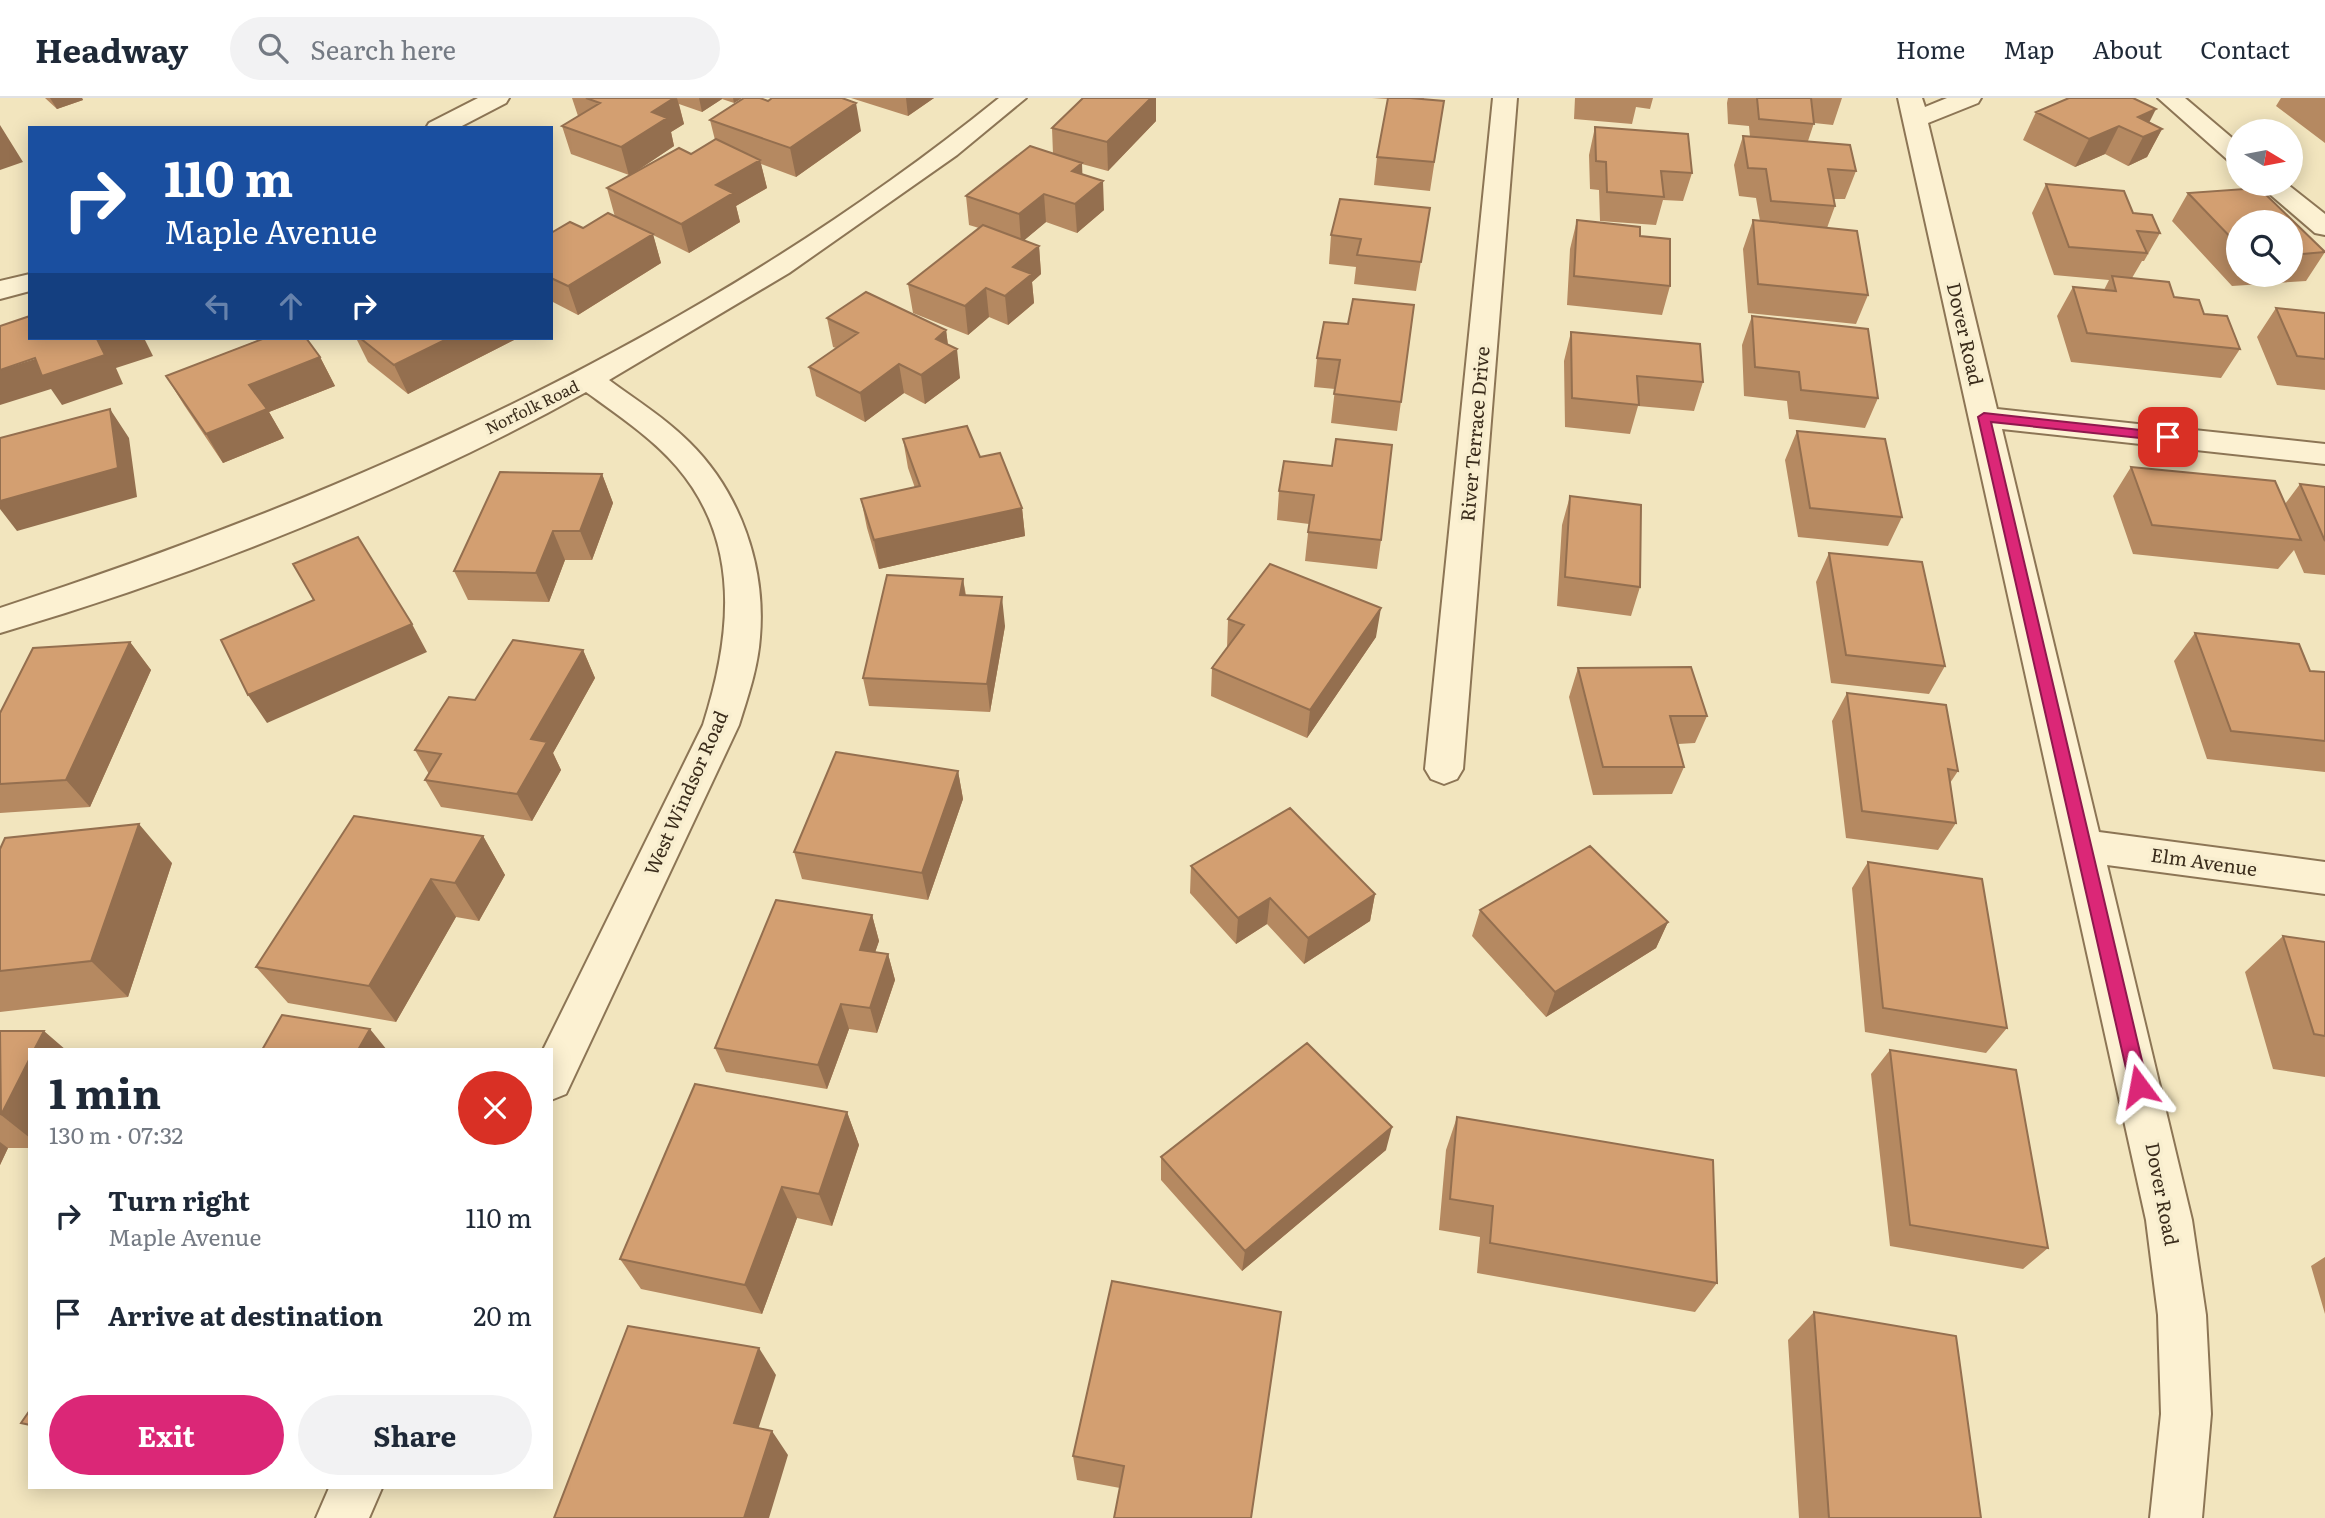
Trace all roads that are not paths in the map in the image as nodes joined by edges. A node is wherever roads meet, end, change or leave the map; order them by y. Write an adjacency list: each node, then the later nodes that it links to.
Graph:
1 (496, 98): 7 (street)
2 (1014, 98): 13 (street, Norfolk Road)
3 (1505, 98): 17 (street, River Terrace Drive)
4 (1969, 98): 6 (street)
5 (2169, 98): 8 (street)
6 (1912, 109): 14 (street, Dover Road)
7 (442, 126)
8 (2226, 146)
9 (2286, 196): 10 (street)
10 (2325, 227)
11 (28, 283): 12 (street)
12 (0, 290)
13 (589, 380): 16 (street, Norfolk Road); 20 (street, West Windsor Road)
14 (1984, 417): 15 (street); 18 (street, Dover Road)
15 (2325, 454)
16 (0, 621)
17 (1444, 769)
18 (2083, 846): 19 (street, Elm Avenue); 23 (street, Dover Road)
19 (2325, 878)
20 (553, 1076)
21 (356, 1489): 22 (street)
22 (342, 1518)
23 (2176, 1518)

